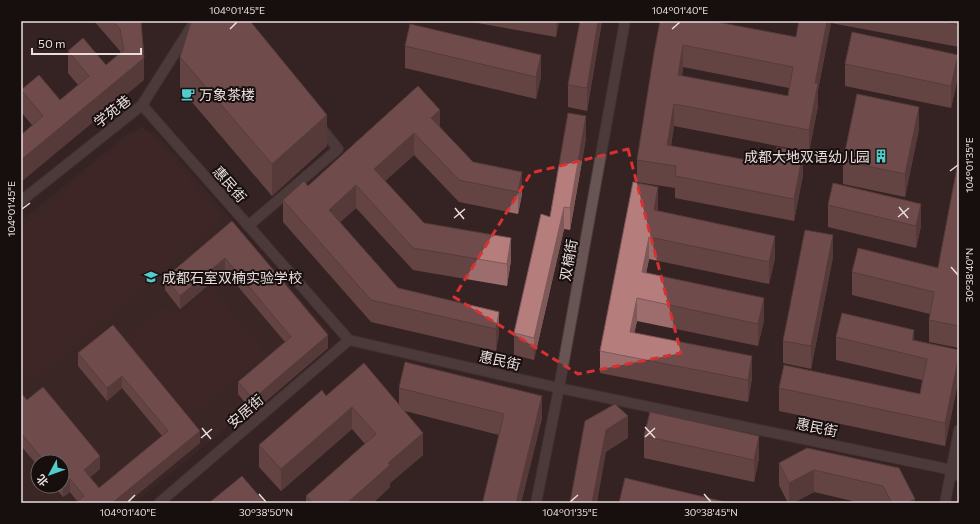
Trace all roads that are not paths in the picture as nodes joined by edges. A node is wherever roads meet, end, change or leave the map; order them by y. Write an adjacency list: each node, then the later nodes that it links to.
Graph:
1 (195, 21): 3 (street, 学苑巷)
2 (625, 21): 8 (street, 双楠街)
3 (142, 105): 5 (street, 学苑巷); 6 (street, 惠民街)
4 (313, 118): 6 (street)
5 (21, 201)
6 (248, 226): 7 (street, 惠民街)
7 (349, 340): 8 (street, 惠民街); 11 (street, 安居街)
8 (559, 388): 10 (street, 惠民街); 12 (street, 双楠街)
9 (959, 430): 10 (street)
10 (955, 473): 13 (street)
11 (159, 503)
12 (536, 503)
13 (945, 503)

